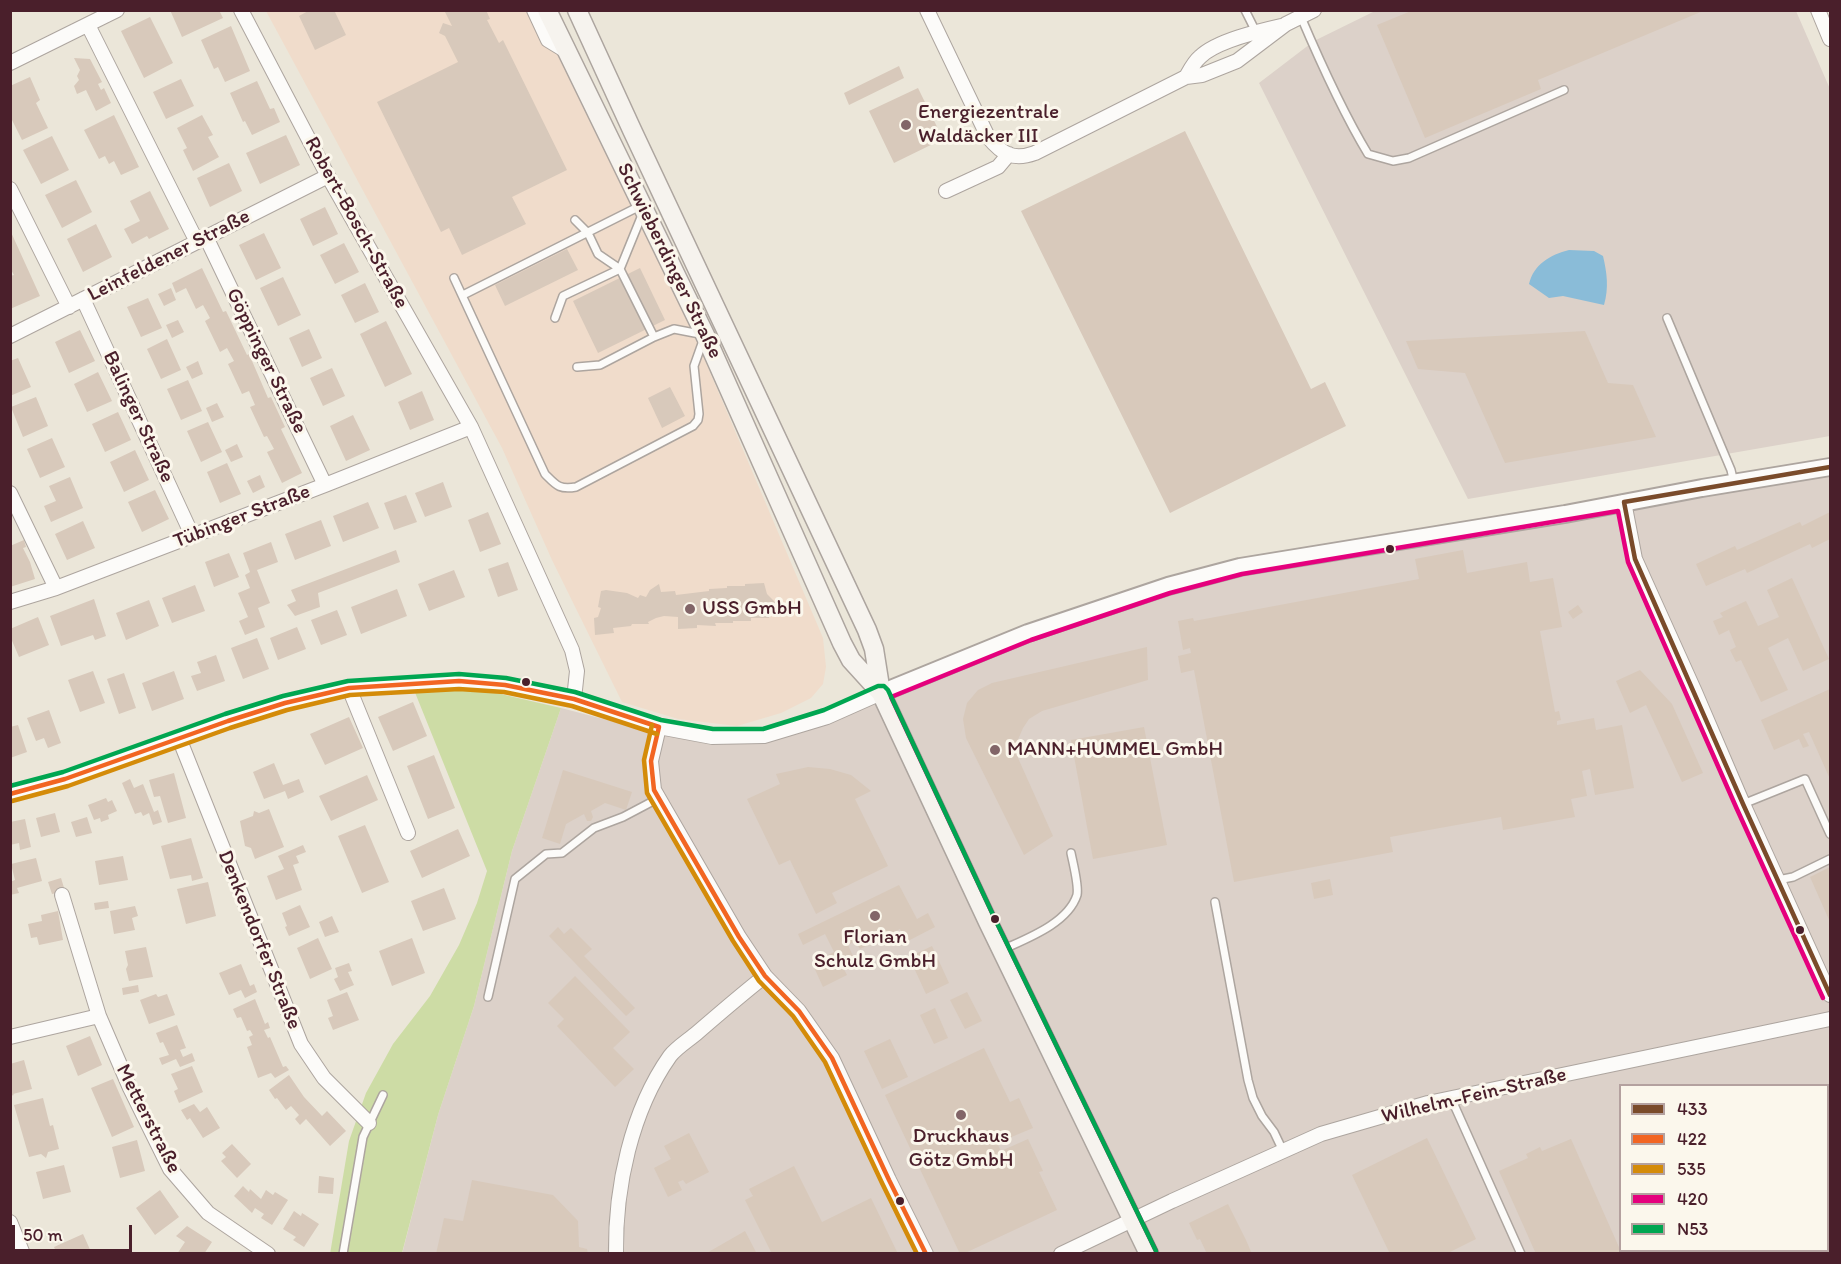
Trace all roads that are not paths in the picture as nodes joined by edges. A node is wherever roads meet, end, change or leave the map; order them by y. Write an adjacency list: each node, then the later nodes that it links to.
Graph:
1 (117, 10): 12 (street)
2 (241, 10): 20 (street, Robert-Bosch-Straße)
3 (534, 10): 15 (street)
4 (546, 10): 15 (main road, Schwieberdinger Straße)
5 (577, 10): 44 (main road, Schwieberdinger Straße)
6 (927, 10): 19 (street)
7 (1245, 10): 13 (lane)
8 (1314, 10): 10 (street)
9 (1818, 10): 14 (street)
10 (1301, 17): 11 (street); 18 (lane)
11 (1286, 24): 13 (street); 17 (street)
12 (88, 25): 16 (street); 26 (street, Göppinger Straße)
13 (1256, 32): 17 (street)
14 (1830, 39)
15 (566, 51): 23 (main road, Schwieberdinger Straße)
16 (10, 63)
17 (1186, 77): 19 (street)
18 (1564, 90)
19 (1009, 154): 22 (street)
20 (328, 176): 26 (street, Leinfeldener Straße); 38 (street, Robert-Bosch-Straße)
21 (10, 189): 31 (street)
22 (946, 191)
23 (643, 208): 25 (lane); 27 (lane); 34 (main road, Schwieberdinger Straße)
24 (575, 220): 25 (lane)
25 (588, 233): 27 (lane); 29 (lane)
26 (202, 239): 30 (street, Leinfeldener Straße); 41 (street, Göppinger Straße)
27 (620, 269): 32 (lane); 36 (lane)
28 (454, 278): 29 (lane)
29 (463, 296): 34 (lane)
30 (83, 299): 31 (street, Leinfeldener Straße); 46 (street, Balinger Straße)
31 (69, 307): 35 (street, Leinfeldener Straße)
32 (555, 318)
33 (1667, 318): 40 (lane)
34 (705, 335): 36 (lane); 45 (main road, Schwieberdinger Straße)
35 (10, 336)
36 (654, 338): 37 (lane)
37 (577, 367)
38 (471, 426): 41 (street, Tübinger Straße); 51 (street, Robert-Bosch-Straße)
39 (1830, 466): 40 (street)
40 (1734, 483): 43 (street)
41 (325, 485): 46 (street, Tübinger Straße)
42 (10, 493): 47 (street)
43 (1624, 502): 50 (street); 56 (street)
44 (808, 503): 45 (main road); 50 (main road, Schwieberdinger Straße)
45 (785, 514): 50 (main road, Schwieberdinger Straße)
46 (192, 536): 47 (street, Tübinger Straße)
47 (56, 588): 48 (street, Tübinger Straße)
48 (10, 602)
49 (349, 688): 51 (street); 53 (street); 57 (street)
50 (881, 693): 52 (street); 64 (main road, Schwieberdinger Straße)
51 (574, 699): 52 (street)
52 (659, 727): 55 (street)
53 (179, 738): 54 (street); 73 (street, Denkendorfer Straße)
54 (10, 794)
55 (659, 798): 65 (street); 67 (lane)
56 (1743, 804): 58 (lane); 61 (street)
57 (408, 833)
58 (1830, 834)
59 (1071, 853): 64 (lane)
60 (1830, 859): 61 (lane)
61 (1778, 880): 66 (street)
62 (62, 895): 68 (street, Metterstraße)
63 (1215, 902): 74 (lane)
64 (1002, 950): 75 (main road, Schwieberdinger Straße)
65 (765, 976): 80 (street); 81 (street)
66 (1830, 995)
67 (488, 997)
68 (99, 1016): 70 (street); 78 (street, Metterstraße)
69 (1830, 1019): 72 (street, Wilhelm-Fein-Straße)
70 (10, 1037)
71 (383, 1095): 73 (lane)
72 (1451, 1098): 74 (street, Wilhelm-Fein-Straße); 84 (lane)
73 (369, 1123): 79 (lane)
74 (1283, 1151): 75 (street, Wilhelm-Fein-Straße)
75 (1132, 1220): 82 (street, Wilhelm-Fein-Straße); 83 (main road, Schwieberdinger Straße)
76 (10, 1222): 77 (street)
77 (18, 1252)
78 (268, 1254)
79 (343, 1254)
80 (616, 1254)
81 (926, 1254)
82 (1060, 1254)
83 (1149, 1254)
84 (1521, 1254)

